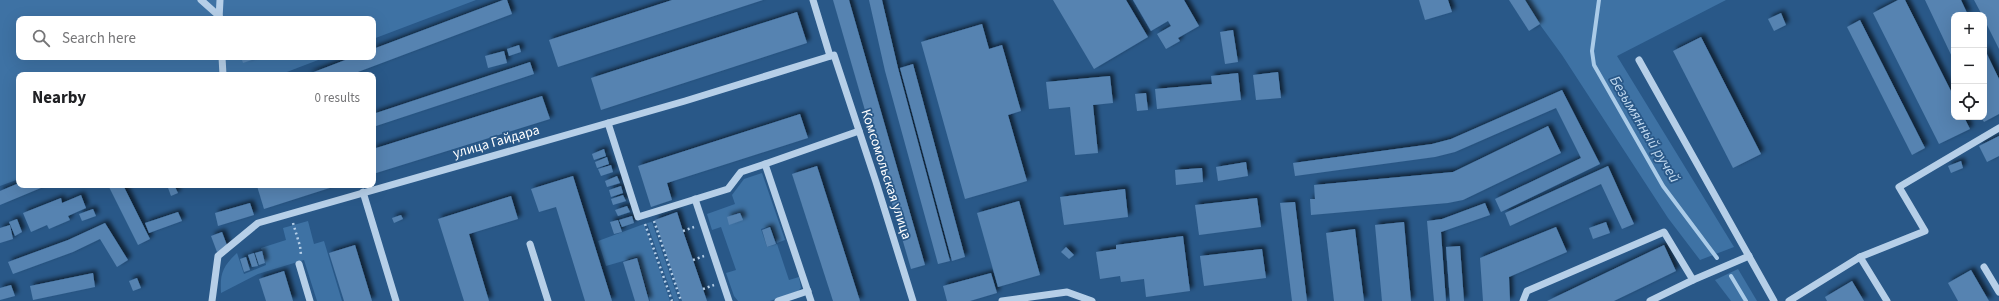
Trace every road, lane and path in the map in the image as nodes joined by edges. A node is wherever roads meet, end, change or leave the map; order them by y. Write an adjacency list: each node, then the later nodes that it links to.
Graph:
1 (200, 0): 4 (street)
2 (220, 0): 5 (street)
3 (813, 0): 6 (street, Комсомольская улица)
4 (217, 16)
5 (219, 16)
6 (832, 55): 10 (street, улица Гайдара); 12 (street, Комсомольская улица)
7 (222, 60): 9 (street)
8 (1639, 60): 20 (street)
9 (223, 72)
10 (608, 123): 14 (street, улица Гайдара); 18 (street)
11 (1999, 128): 21 (street)
12 (859, 131): 13 (street); 36 (street, Комсомольская улица)
13 (766, 164): 15 (street); 25 (street)
14 (363, 192): 16 (street, улица Гайдара); 29 (street)
15 (695, 199): 17 (street); 33 (street)
16 (290, 213): 22 (path); 27 (street, улица Гайдара)
17 (651, 213): 18 (street); 32 (path)
18 (643, 216): 31 (path)
19 (530, 244): 30 (street)
20 (1749, 256): 24 (street); 41 (street)
21 (1860, 257): 42 (street); 43 (street)
22 (299, 264): 28 (street)
23 (1984, 267): 26 (street)
24 (1693, 280): 39 (street); 40 (street)
25 (808, 291): 34 (street); 35 (street)
26 (1999, 292)
27 (212, 301)
28 (310, 301)
29 (396, 301)
30 (548, 301)
31 (672, 301)
32 (681, 301)
33 (730, 301)
34 (778, 301)
35 (811, 301)
36 (913, 301)
37 (1002, 301): 38 (street)
38 (1092, 301)
39 (1523, 301)
40 (1650, 301)
41 (1774, 301)
42 (1789, 301)
43 (1888, 301)

